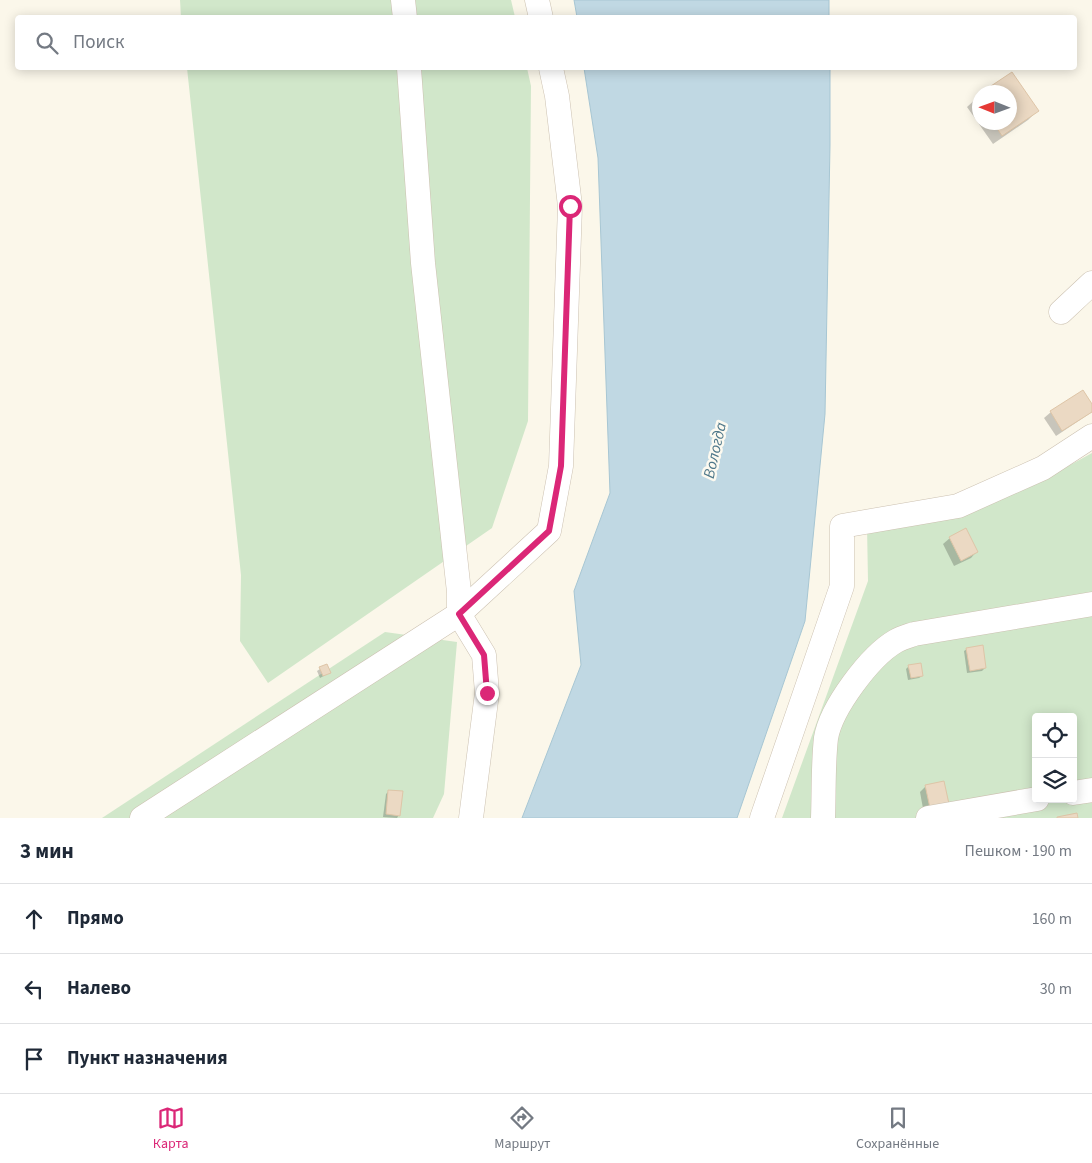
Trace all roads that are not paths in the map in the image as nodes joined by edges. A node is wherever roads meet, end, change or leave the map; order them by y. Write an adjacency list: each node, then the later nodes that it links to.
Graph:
1 (403, 0): 3 (street)
2 (537, 0): 4 (street)
3 (405, 15)
4 (540, 15)
5 (409, 70): 11 (street)
6 (551, 70): 11 (street)
7 (1092, 283): 8 (street)
8 (1061, 312)
9 (1092, 436): 17 (street)
10 (1092, 604): 18 (street)
11 (459, 614): 15 (street); 16 (street)
12 (1092, 790): 13 (street)
13 (1077, 792)
14 (1032, 800): 19 (street)
15 (142, 818)
16 (471, 818)
17 (762, 818)
18 (823, 818)
19 (928, 818)

